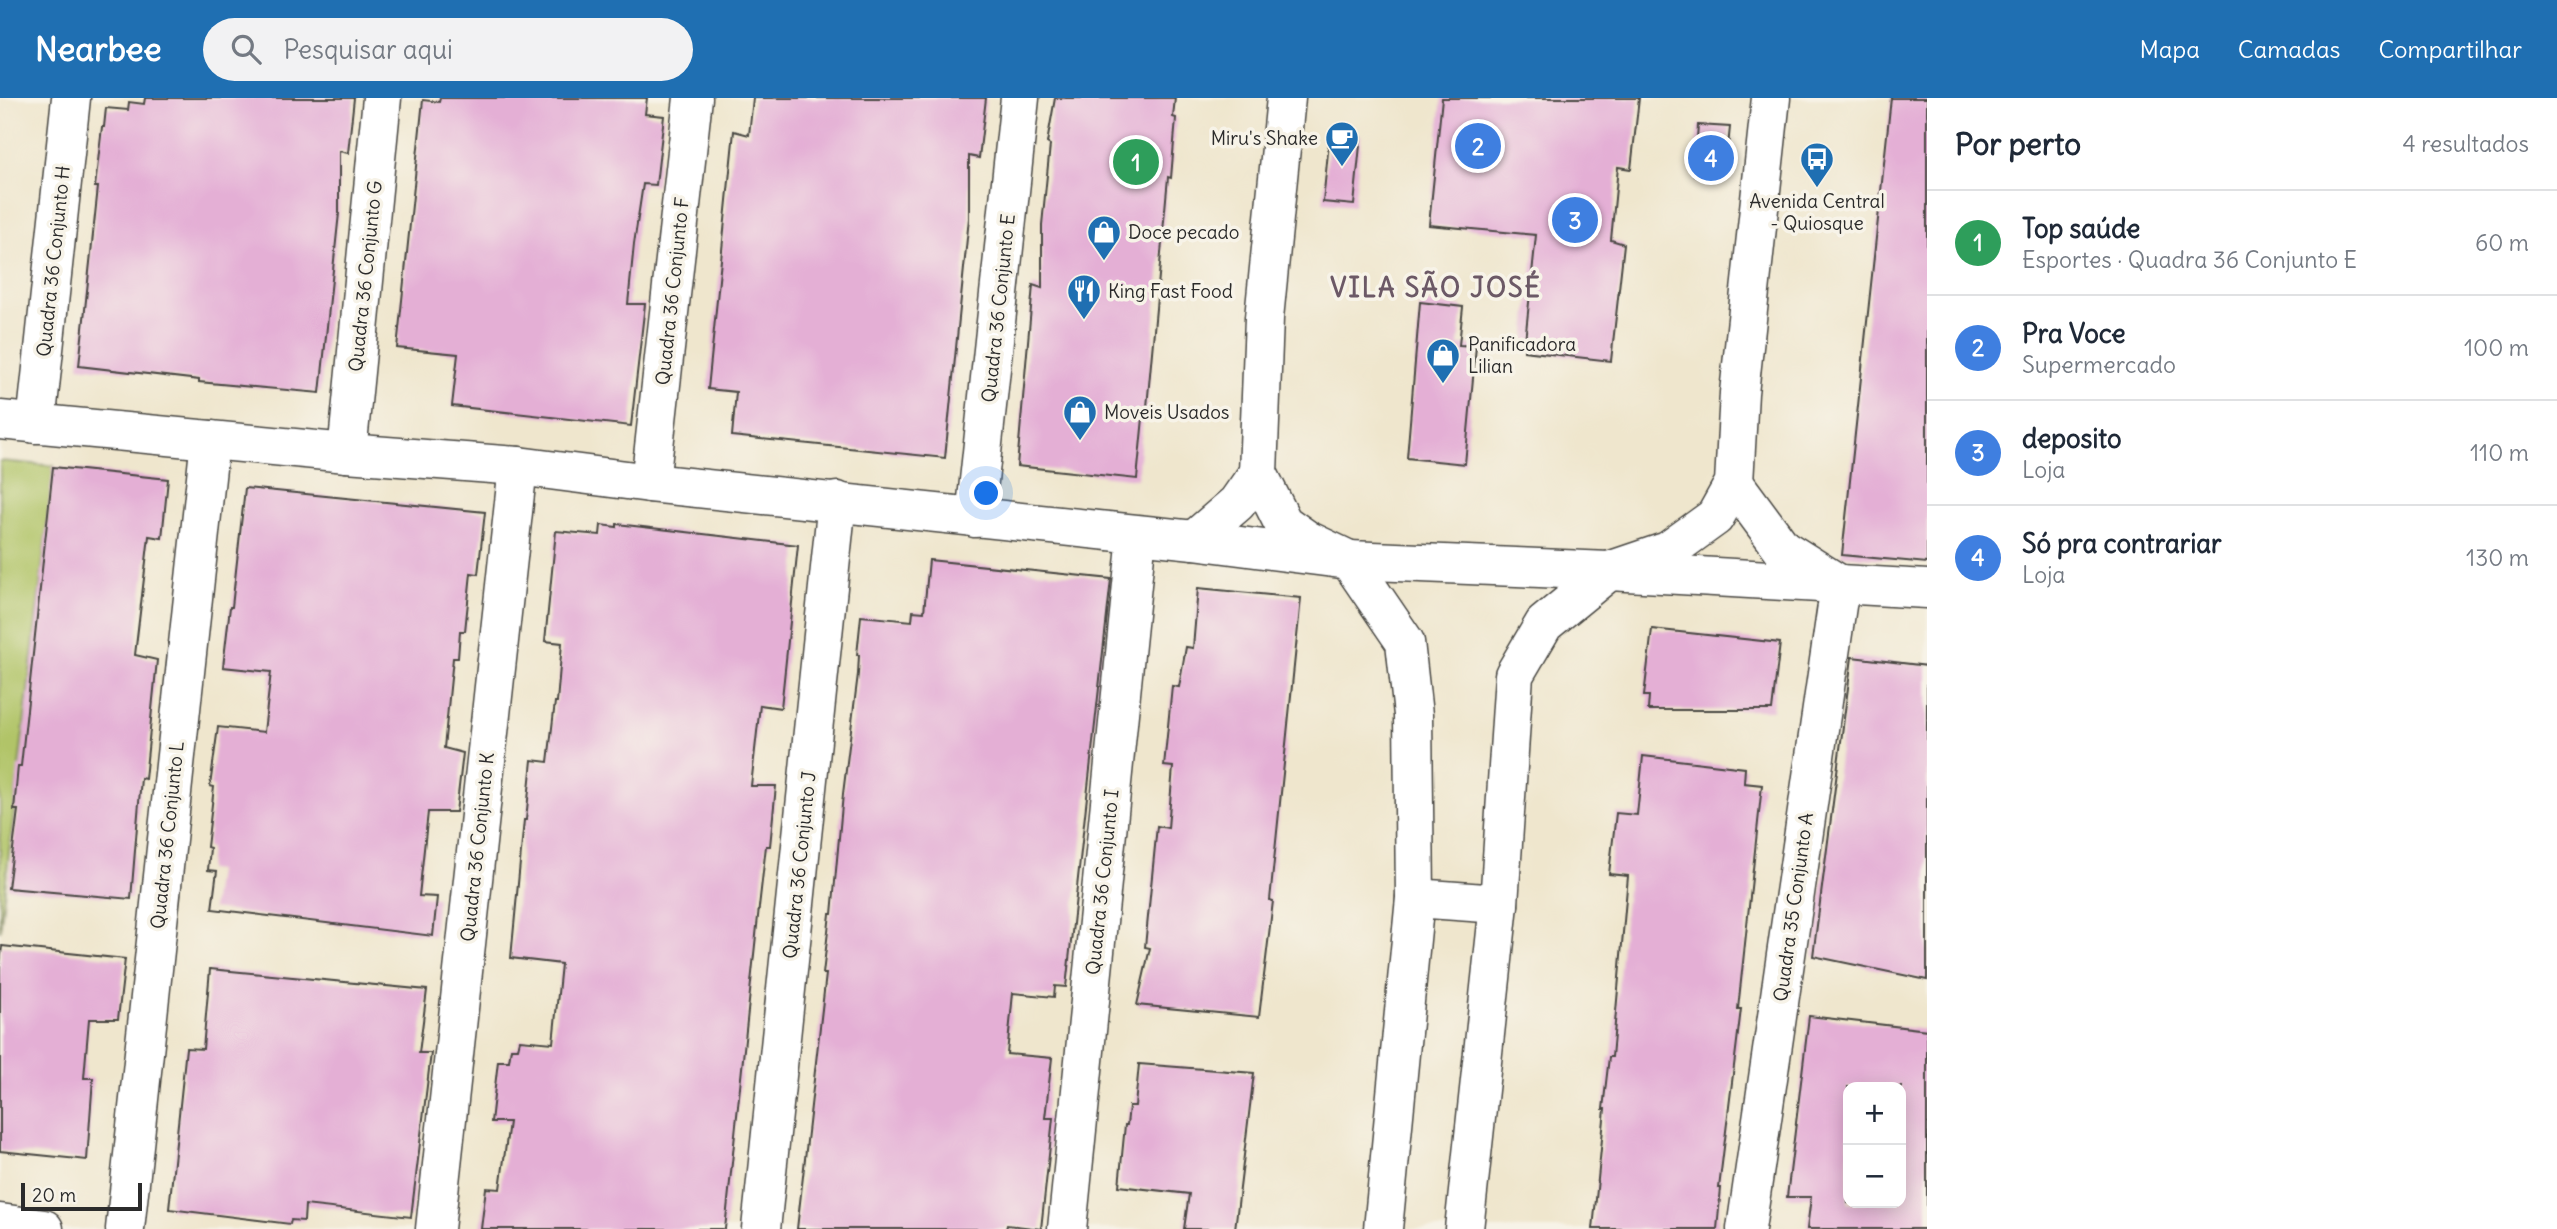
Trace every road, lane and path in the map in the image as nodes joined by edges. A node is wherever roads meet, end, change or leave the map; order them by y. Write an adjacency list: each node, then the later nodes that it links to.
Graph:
1 (71, 98): 7 (street, Quadra 36 Conjunto H)
2 (382, 98): 9 (street, Quadra 36 Conjunto G)
3 (693, 98): 13 (street, Quadra 36 Conjunto F)
4 (1020, 98): 15 (street, Quadra 36 Conjunto E)
5 (1286, 98): 11 (street)
6 (1770, 98): 12 (street)
7 (18, 422): 8 (street)
8 (210, 440): 9 (street); 26 (street, Quadra 36 Conjunto L)
9 (347, 453): 10 (street)
10 (518, 466): 13 (street); 27 (street, Quadra 36 Conjunto K)
11 (1258, 473): 17 (street); 18 (street)
12 (1734, 482): 19 (street); 20 (street)
13 (650, 483): 14 (street)
14 (837, 501): 15 (street); 28 (street, Quadra 36 Conjunto J)
15 (975, 518): 16 (street)
16 (1137, 535): 17 (street); 29 (street, Quadra 36 Conjunto I)
17 (1194, 540): 18 (street)
18 (1349, 560): 19 (street); 22 (street)
19 (1609, 571): 20 (street); 23 (street)
20 (1840, 585): 21 (street); 32 (street, Quadra 35 Conjunto A)
21 (1927, 589)
22 (1415, 898): 23 (street); 30 (street)
23 (1499, 904): 31 (street)
24 (0, 1223): 25 (street)
25 (44, 1229)
26 (125, 1229)
27 (435, 1229)
28 (761, 1229)
29 (1067, 1229)
30 (1383, 1229)
31 (1464, 1229)
32 (1746, 1229)

